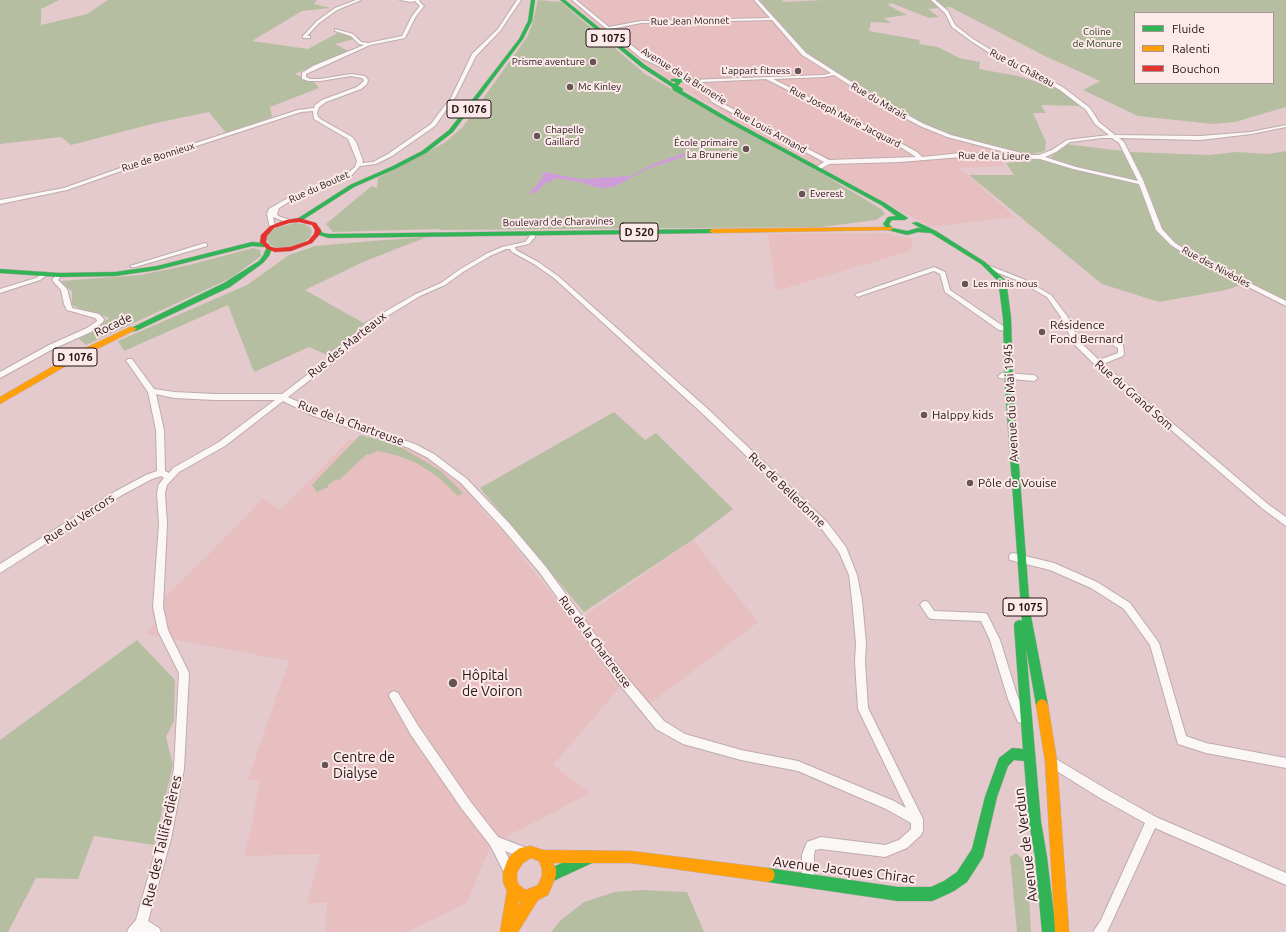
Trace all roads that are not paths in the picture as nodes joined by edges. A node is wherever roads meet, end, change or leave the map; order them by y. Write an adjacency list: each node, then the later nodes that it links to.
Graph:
1 (359, 0): 11 (street)
2 (402, 0): 3 (street)
3 (418, 0): 16 (street)
4 (519, 0): 28 (street)
5 (533, 0): 30 (main road, D 1076)
6 (562, 0): 19 (main road, Avenue de la Brunerie / D 1075)
7 (574, 0): 13 (street)
8 (756, 0): 12 (street, Rue du Marais)
9 (933, 0): 23 (street, Rue du Château)
10 (340, 2): 11 (street)
11 (336, 9): 15 (street)
12 (772, 19): 13 (street, Rue Jean Monnet); 17 (street, Rue du Marais)
13 (608, 28): 19 (street)
14 (336, 30): 16 (street)
15 (309, 37)
16 (369, 44): 20 (street)
17 (833, 74): 18 (street); 24 (street, Rue du Marais)
18 (767, 78): 19 (street); 26 (street, Rue Joseph Marie Jacquard)
19 (683, 80): 21 (main road, Avenue de la Brunerie); 21 (main road, Avenue de la Brunerie); 27 (street, Rue Louis Armand)
20 (316, 109): 28 (street, Rue du Boutet); 32 (street, Rue de Bonnieux)
21 (739, 125): 29 (main road, Avenue de la Brunerie)
22 (1286, 126): 23 (street, Rue de la Lieure)
23 (1113, 136): 25 (street, Rue de la Lieure); 31 (street, Rue des Nivéoles)
24 (1028, 157): 25 (street, Rue de la Lieure); 26 (street, Rue de la Lieure)
25 (1040, 157): 31 (street)
26 (920, 158): 27 (street, Rue de la Lieure)
27 (828, 162): 29 (street, Rue de la Lieure)
28 (359, 165): 34 (street, Rue du Boutet)
29 (817, 169): 33 (main road, Avenue de la Brunerie)
30 (365, 181): 36 (main road, D 1076); 39 (main road, D 1076)
31 (1141, 183): 57 (street, Rue des Nivéoles)
32 (0, 202)
33 (883, 204): 35 (main road, Avenue de la Brunerie); 38 (main road)
34 (279, 205): 37 (street, Rue du Boutet); 41 (street, Rue du Boutet)
35 (901, 217): 38 (main road); 40 (main road, Avenue de la Brunerie)
36 (299, 220): 37 (main road, Boulevard de Charavines); 39 (main road, Boulevard de Charavines)
37 (288, 221): 41 (main road, Boulevard de Charavines)
38 (889, 223): 40 (main road); 43 (main road, Boulevard de Charavines / D 520)
39 (316, 227): 42 (main road, Boulevard de Charavines / D 520); 45 (main road)
40 (914, 227): 50 (main road, Avenue du 8 Mai 1945 / D 1075)
41 (269, 229): 46 (main road); 49 (main road, Boulevard de Charavines)
42 (414, 234): 43 (main road, Boulevard de Charavines / D 520); 45 (main road, Boulevard de Charavines / D 520)
43 (531, 234): 47 (street, Rue des Marteaux)
44 (205, 245): 49 (street)
45 (305, 245): 48 (main road, Boulevard de Charavines)
46 (267, 246): 48 (main road, Boulevard de Charavines); 49 (main road, Boulevard de Charavines); 58 (main road, Rocade / D 1076)
47 (512, 246): 67 (street, Rue des Marteaux); 79 (street, Rue de Belledonne)
48 (291, 249): 58 (main road, Rocade / D 1076)
49 (165, 263): 51 (street); 54 (main road, Boulevard de Charavines)
50 (986, 265): 59 (main road, Avenue du 8 Mai 1945 / D 1075); 62 (street, Rue du Grand Som)
51 (133, 266)
52 (0, 271): 53 (main road, Boulevard de Charavines)
53 (45, 274): 54 (main road, Boulevard de Charavines); 55 (street)
54 (59, 275): 63 (street)
55 (0, 291)
56 (858, 295): 59 (street)
57 (1286, 304)
58 (153, 320): 68 (main road, Rocade / D 1076)
59 (1004, 328): 64 (main road, Avenue du 8 Mai 1945 / D 1075)
60 (1115, 343): 62 (street)
61 (130, 361): 66 (street)
62 (1098, 363): 70 (street, Rue du Grand Som)
63 (0, 375)
64 (1006, 377): 65 (street); 71 (main road, Avenue du 8 Mai 1945 / D 1075)
65 (1034, 378)
66 (152, 392): 67 (street, Rue de la Chartreuse); 69 (street)
67 (282, 397): 69 (street, Rue des Marteaux); 79 (street, Rue de la Chartreuse)
68 (0, 401)
69 (165, 475): 72 (street, Rue du Vercors); 91 (street, Rue des Tallifardières)
70 (1286, 522)
71 (1017, 558): 75 (main road, Avenue du 8 Mai 1945 / D 1075); 76 (main road, Avenue du 8 Mai 1945 / D 1075); 78 (street)
72 (0, 569)
73 (925, 605): 75 (street)
74 (394, 696): 81 (street)
75 (1028, 728): 76 (street); 77 (main road, Avenue du 8 Mai 1945 / D 1075)
76 (1047, 741): 77 (main road, Avenue du 8 Mai 1945 / D 1075)
77 (1040, 758): 80 (street); 88 (main road, Avenue Jacques Chirac); 94 (main road, Avenue de Verdun / D 1075); 95 (main road, D 1075)
78 (1286, 763)
79 (917, 820): 88 (street)
80 (1152, 821): 87 (street); 96 (street)
81 (494, 841): 82 (street); 85 (street)
82 (525, 853): 83 (main road, Avenue Jacques Chirac); 85 (main road)
83 (543, 856): 84 (main road, Avenue Jacques Chirac); 86 (main road)
84 (591, 856): 86 (main road, Avenue Jacques Chirac); 88 (main road, Avenue Jacques Chirac)
85 (510, 872): 89 (main road)
86 (549, 876): 90 (main road)
87 (1286, 879)
88 (808, 880)
89 (514, 890): 90 (main road); 93 (main road)
90 (533, 896): 93 (main road)
91 (137, 928): 92 (street)
92 (155, 932)
93 (509, 932)
94 (1049, 932)
95 (1062, 932)
96 (1099, 932)

